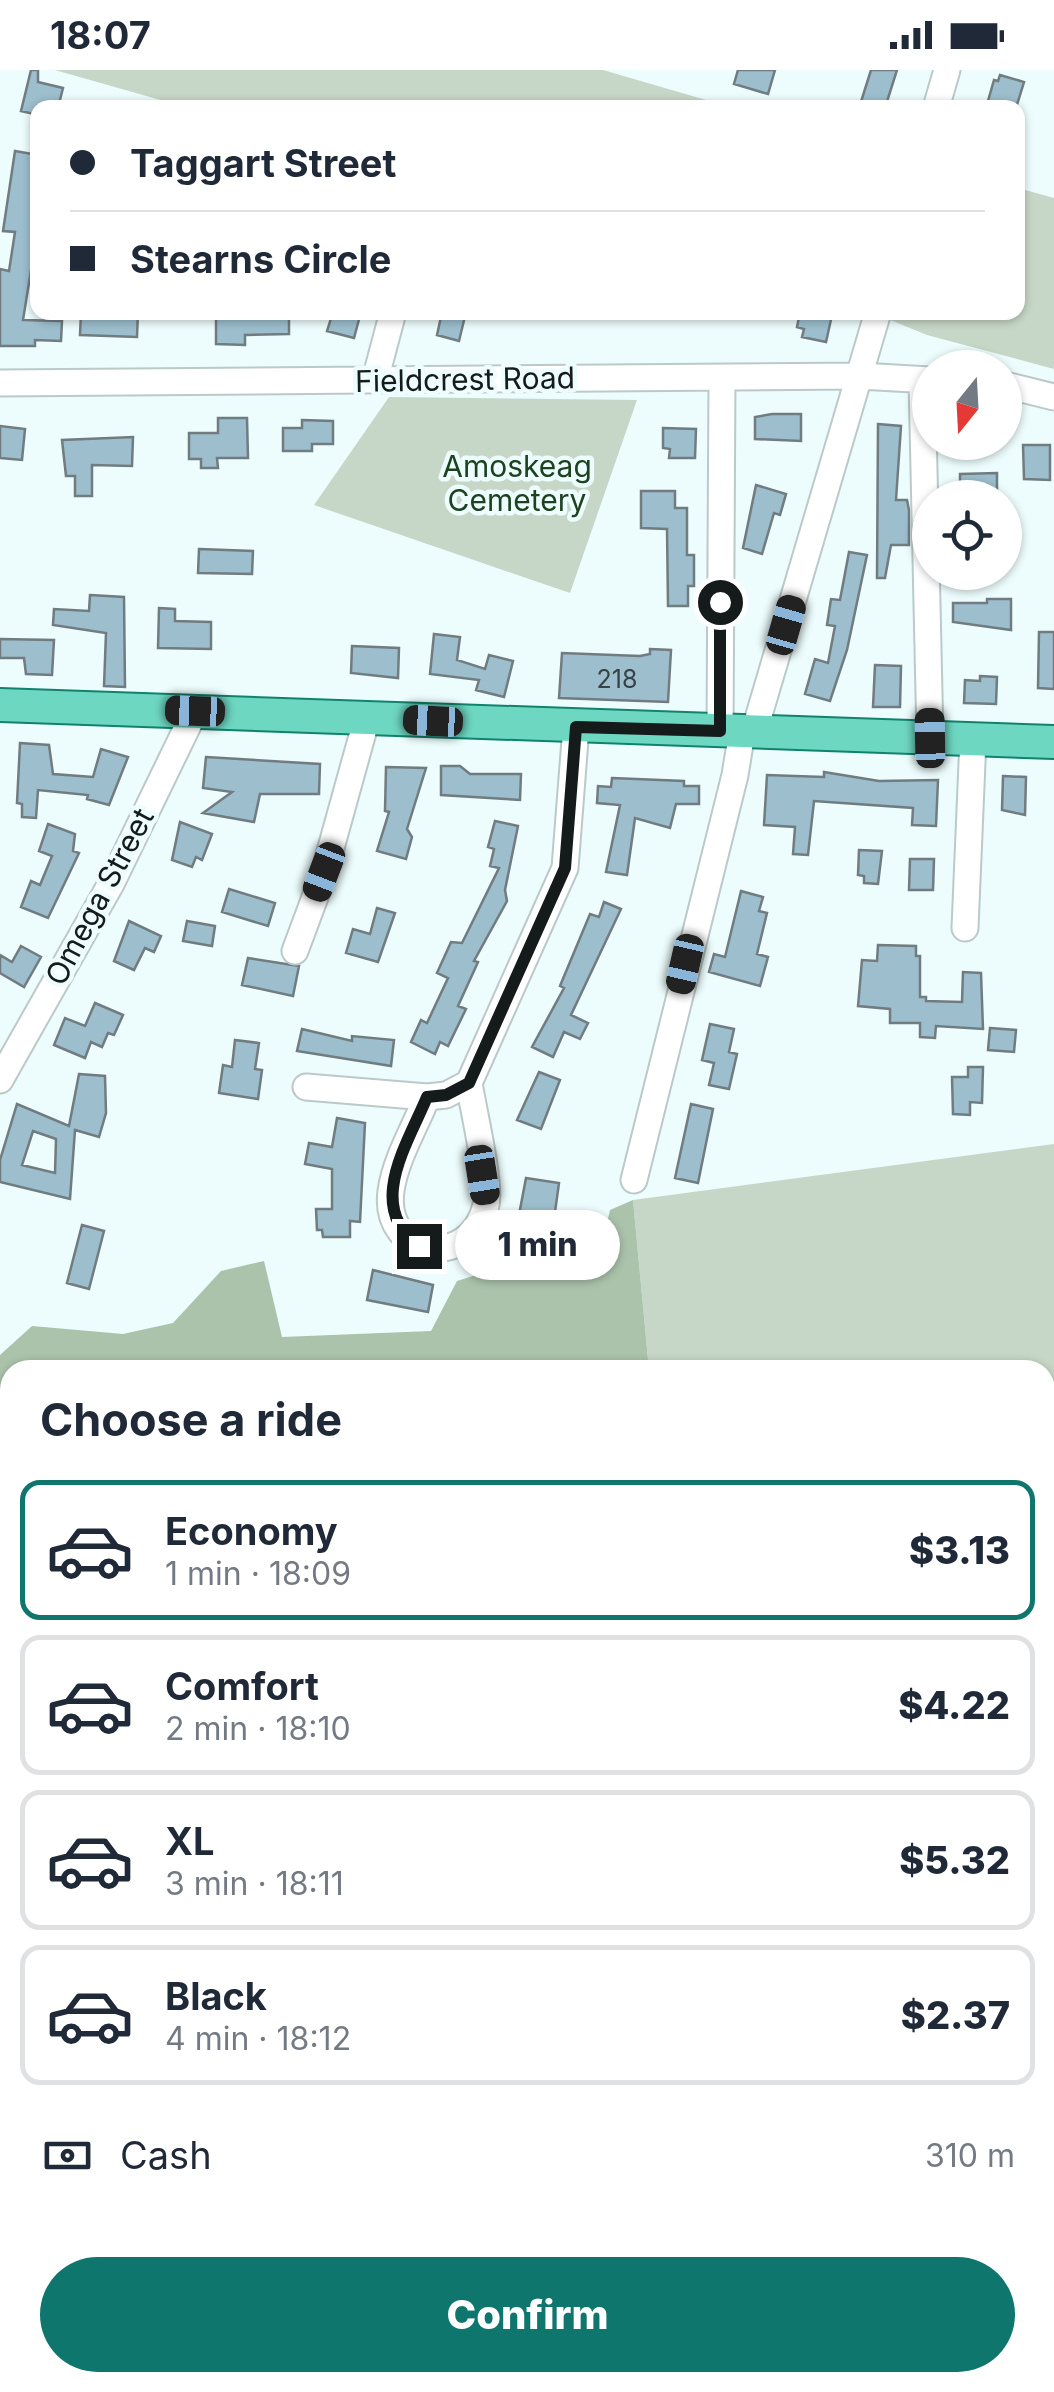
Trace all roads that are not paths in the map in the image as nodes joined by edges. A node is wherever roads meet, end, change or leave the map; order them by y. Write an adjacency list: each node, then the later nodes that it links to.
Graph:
1 (947, 70): 2 (street)
2 (938, 100)
3 (391, 320): 8 (street)
4 (876, 320): 5 (street)
5 (860, 376): 6 (street, Fieldcrest Road); 7 (street, Fieldcrest Road); 17 (street)
6 (722, 378): 8 (street, Fieldcrest Road); 17 (street)
7 (912, 379)
8 (374, 380): 9 (street, Fieldcrest Road)
9 (0, 384)
10 (1022, 390): 11 (street)
11 (1054, 397)
12 (927, 460): 18 (street)
13 (0, 705): 14 (main road)
14 (195, 711): 15 (main road); 23 (street, Omega Street)
15 (366, 718): 16 (main road); 22 (street)
16 (576, 727): 17 (main road); 24 (street)
17 (738, 732): 18 (main road); 27 (street)
18 (930, 738): 19 (main road)
19 (973, 740): 20 (main road); 21 (street)
20 (1054, 742)
21 (965, 928)
22 (295, 951)
23 (0, 1080)
24 (469, 1083): 26 (street); 26 (street)
25 (306, 1087): 26 (street)
26 (427, 1097)
27 (634, 1180)

